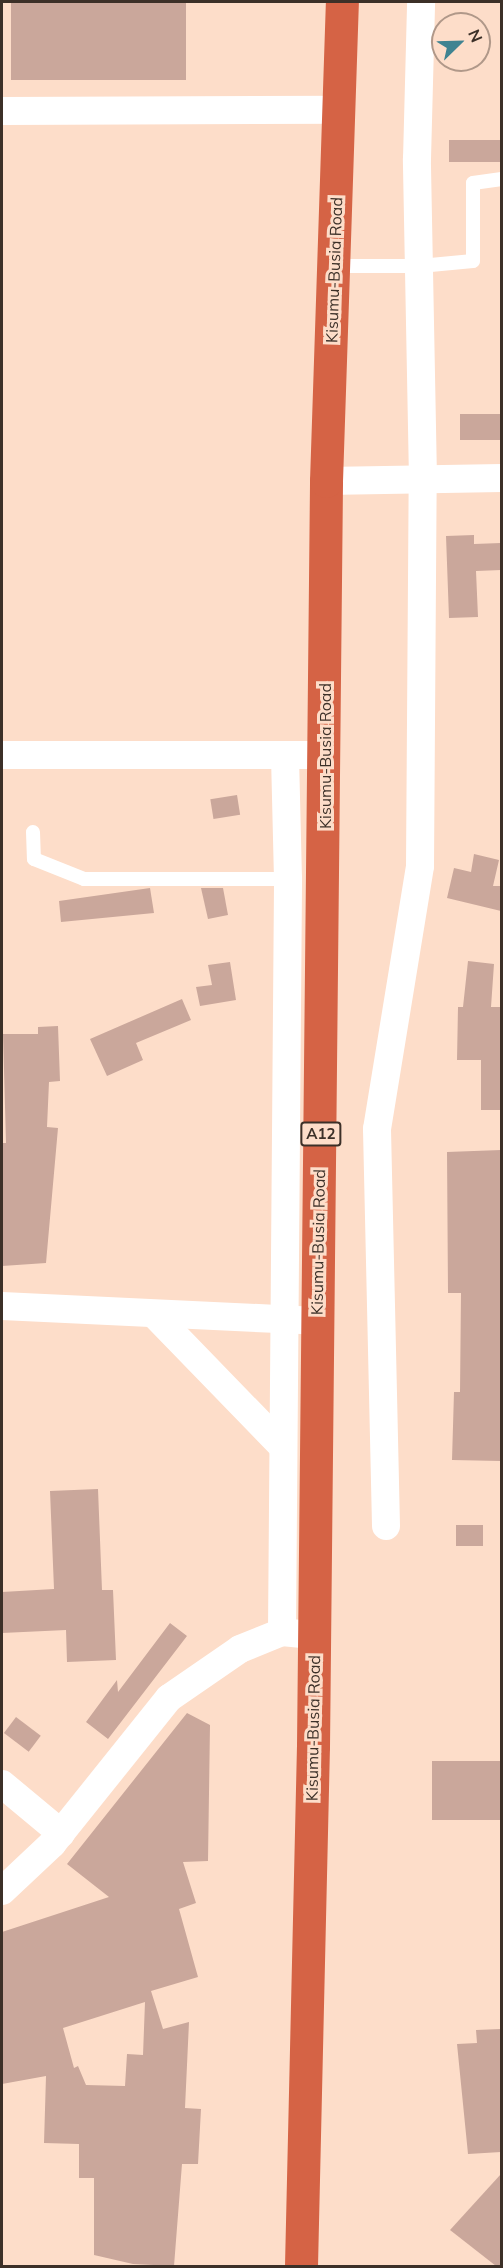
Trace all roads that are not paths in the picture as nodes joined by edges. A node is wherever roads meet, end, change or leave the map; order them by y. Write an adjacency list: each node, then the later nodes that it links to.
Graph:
1 (342, 2): 3 (highway, Kisumu-Busia Road / A12)
2 (421, 2): 7 (street)
3 (341, 110): 4 (street); 6 (highway, Kisumu-Busia Road / A12)
4 (2, 111)
5 (501, 179): 7 (lane)
6 (335, 266): 7 (lane); 10 (highway, Kisumu-Busia Road / A12)
7 (420, 266): 9 (street)
8 (501, 478): 9 (street)
9 (423, 479): 10 (street); 21 (street)
10 (326, 481): 13 (highway, Kisumu-Busia Road / A12)
11 (285, 754): 12 (street); 13 (street); 15 (street)
12 (2, 755)
13 (326, 755): 18 (highway, Kisumu-Busia Road / A12)
14 (33, 832): 15 (lane)
15 (288, 879): 19 (street)
16 (2, 1306): 17 (street)
17 (154, 1314): 19 (street); 20 (street)
18 (316, 1319): 19 (street); 27 (highway, Kisumu-Busia Road / A12)
19 (284, 1320): 20 (street)
20 (283, 1447): 22 (street)
21 (386, 1526)
22 (282, 1632): 23 (street); 25 (street)
23 (310, 1636)
24 (2, 1784): 25 (street)
25 (61, 1833): 26 (street)
26 (2, 1891)
27 (300, 2266)

